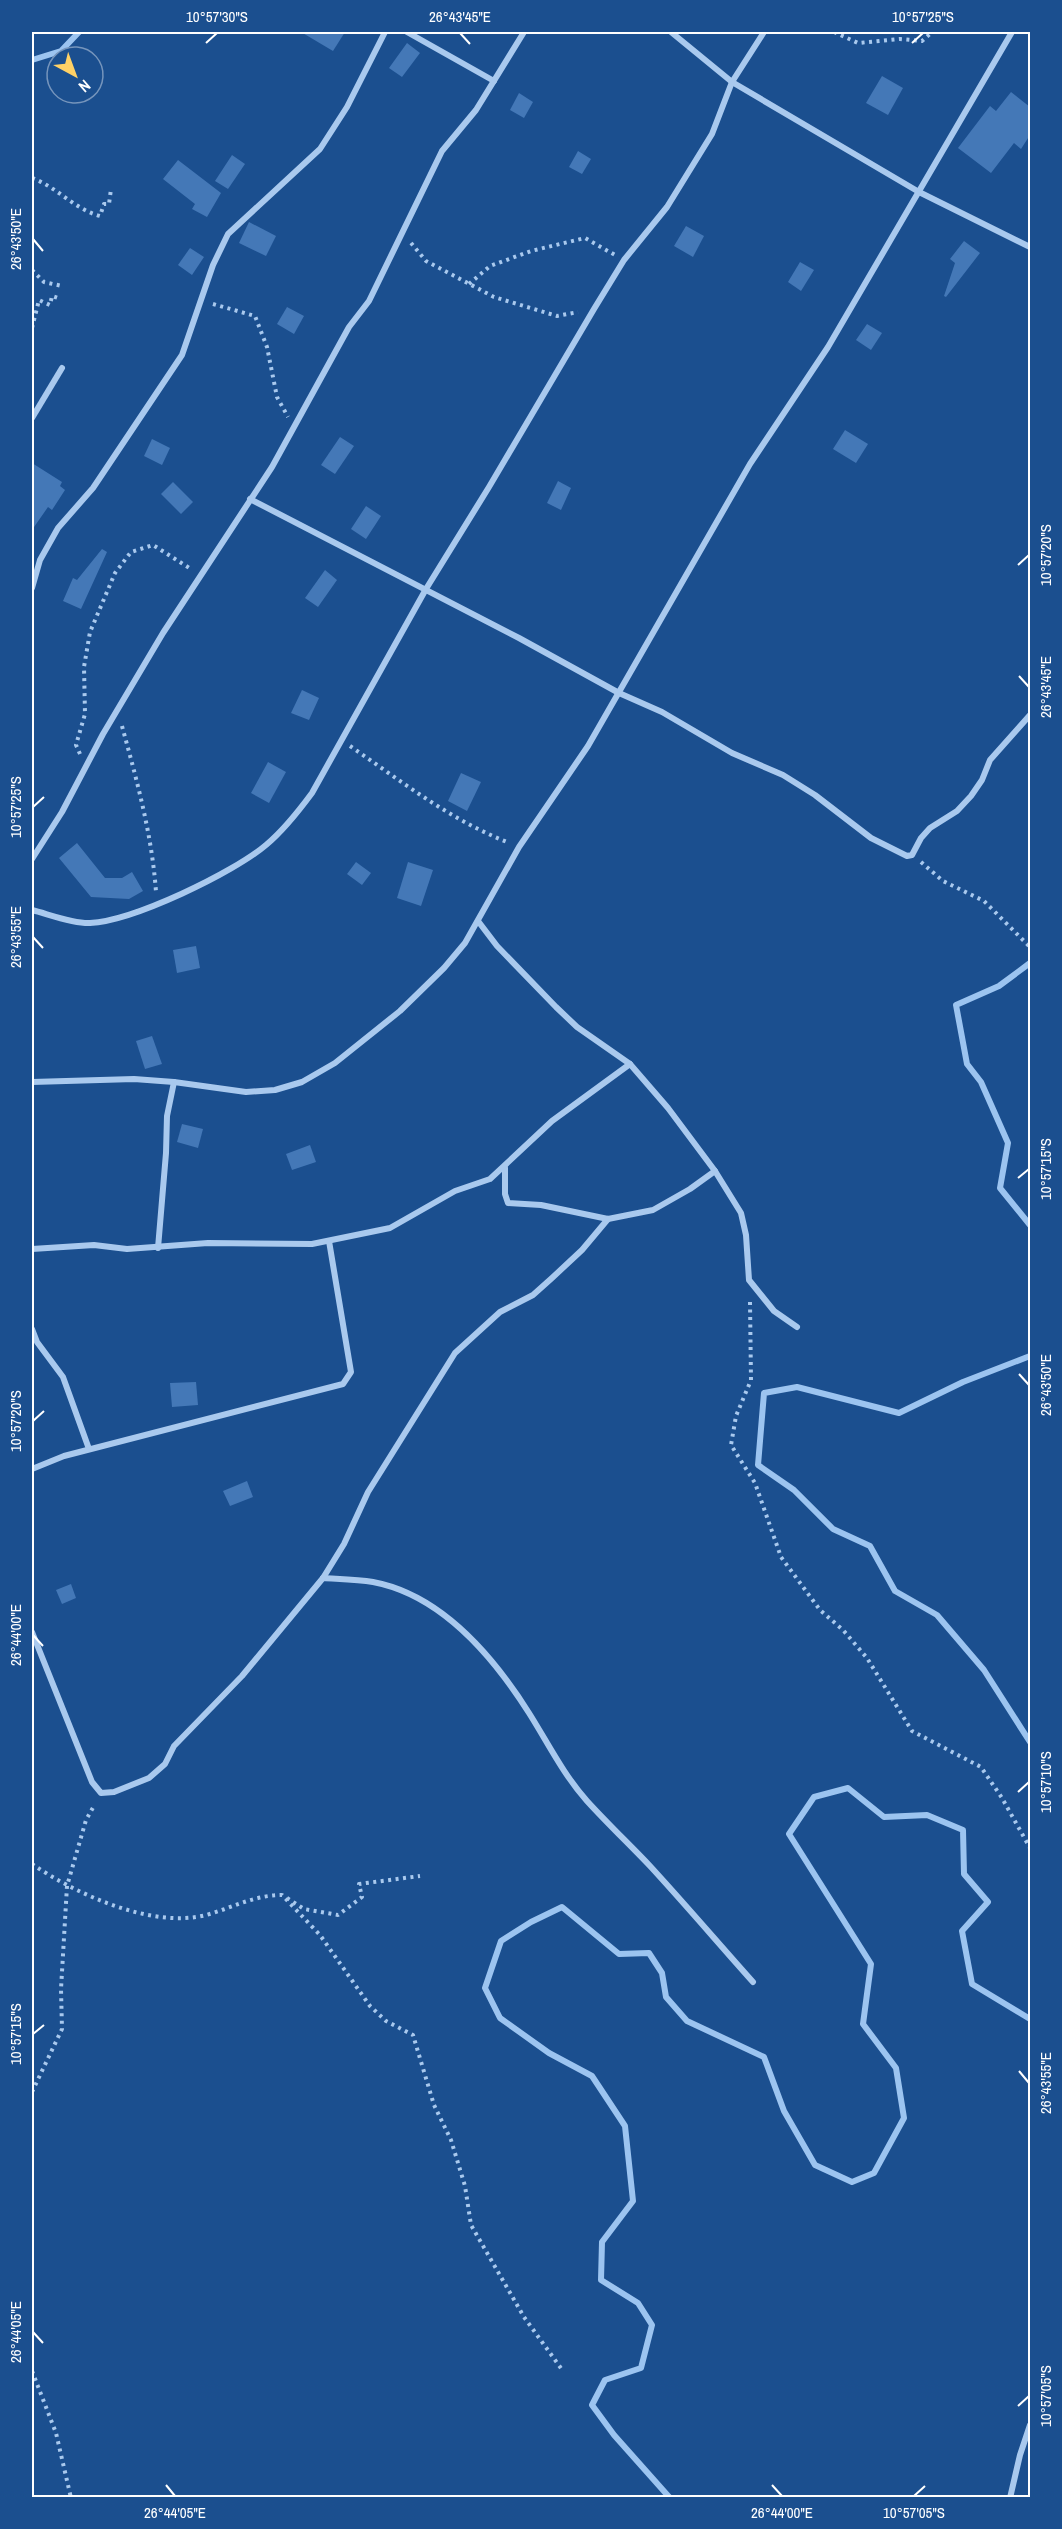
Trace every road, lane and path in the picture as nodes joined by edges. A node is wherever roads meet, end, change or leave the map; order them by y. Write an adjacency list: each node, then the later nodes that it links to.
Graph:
1 (385, 32): 23 (street)
2 (407, 32): 11 (street)
3 (524, 32): 11 (street)
4 (671, 32): 12 (street)
5 (764, 32): 12 (street)
6 (834, 32): 7 (path)
7 (932, 32)
8 (948, 32): 9 (path)
9 (953, 32)
10 (1012, 32): 15 (street)
11 (494, 81): 16 (street)
12 (732, 82): 15 (street); 18 (street)
13 (32, 178): 14 (path)
14 (111, 189)
15 (919, 192): 17 (street); 33 (street)
16 (401, 232): 20 (path); 28 (street)
17 (1030, 247)
18 (624, 260): 20 (path); 24 (street)
19 (32, 270): 21 (path)
20 (469, 284): 24 (path)
21 (62, 286)
22 (61, 299): 25 (path)
23 (201, 300): 28 (path); 31 (street)
24 (594, 309): 32 (street)
25 (32, 328)
26 (62, 368): 27 (street)
27 (32, 418)
28 (296, 426): 29 (street)
29 (250, 499): 30 (street); 32 (street)
30 (200, 574): 34 (street); 37 (path)
31 (32, 588)
32 (426, 589): 33 (street); 36 (street)
33 (619, 693): 38 (street); 39 (street)
34 (117, 711): 37 (street); 41 (path)
35 (1030, 715): 39 (street)
36 (342, 741): 38 (path); 41 (street)
37 (85, 767): 40 (street)
38 (519, 847): 43 (street)
39 (912, 855): 44 (path)
40 (32, 859)
41 (157, 904): 42 (street)
42 (32, 910)
43 (478, 921): 45 (street); 47 (street)
44 (1030, 947)
45 (630, 1064): 48 (street); 49 (street)
46 (32, 1082): 47 (street)
47 (174, 1082): 52 (street)
48 (505, 1168): 50 (street); 51 (street)
49 (715, 1171): 50 (street); 54 (street)
50 (608, 1219): 59 (street)
51 (329, 1241): 52 (street); 57 (street)
52 (158, 1248): 53 (street)
53 (32, 1249)
54 (749, 1280): 55 (street); 62 (path)
55 (797, 1327)
56 (32, 1329): 57 (street)
57 (88, 1449): 58 (street)
58 (32, 1469)
59 (323, 1578): 61 (street); 67 (street)
60 (32, 1632): 61 (street)
61 (101, 1792): 65 (path)
62 (1030, 1848)
63 (32, 1864): 65 (path)
64 (420, 1876): 66 (path)
65 (67, 1886): 66 (path); 68 (path)
66 (282, 1895): 70 (path)
67 (753, 1982)
68 (32, 2092)
69 (32, 2371): 72 (path)
70 (562, 2371)
71 (1030, 2424): 73 (street)
72 (71, 2498)
73 (1010, 2498)

